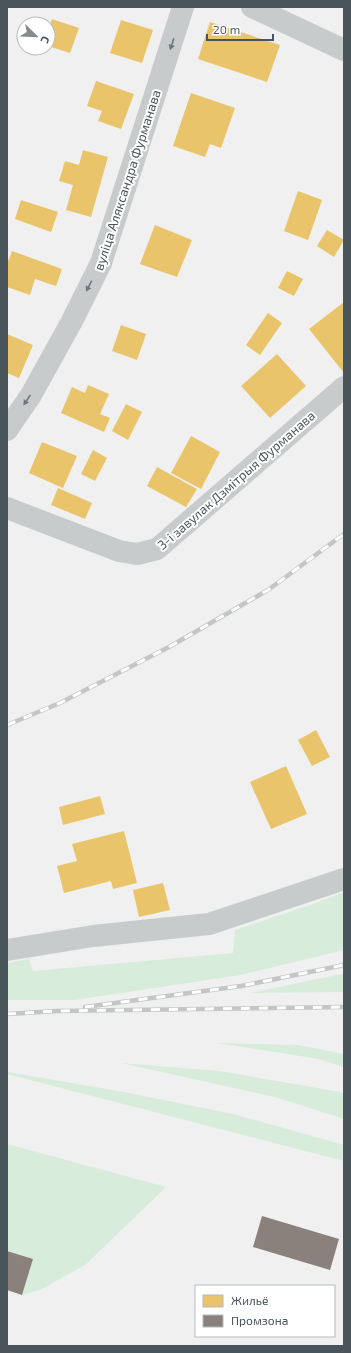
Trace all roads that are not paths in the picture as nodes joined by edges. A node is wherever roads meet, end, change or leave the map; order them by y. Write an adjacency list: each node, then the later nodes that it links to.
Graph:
1 (183, 7): 5 (street, вуліца Аляксандра Фурманава, one-way to 5)
2 (252, 7): 3 (street)
3 (344, 50)
4 (344, 386): 6 (street, 3-і завулак Дзмітрыя Фурманава)
5 (7, 430)
6 (7, 508)
7 (344, 878): 8 (street)
8 (7, 950)

